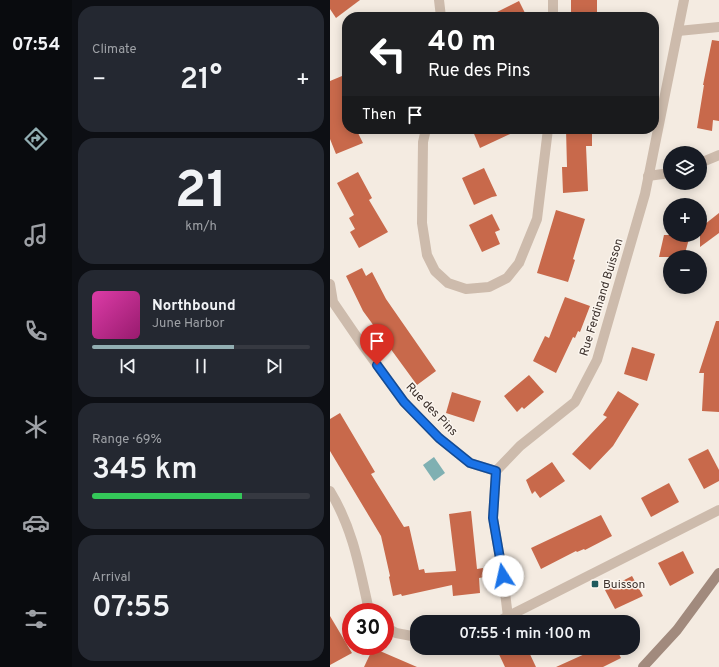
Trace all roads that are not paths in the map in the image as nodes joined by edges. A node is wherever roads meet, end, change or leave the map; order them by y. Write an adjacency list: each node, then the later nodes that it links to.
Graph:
1 (439, 0): 4 (street)
2 (553, 0): 5 (street)
3 (684, 0): 7 (street, Rue Ferdinand Buisson)
4 (440, 12)
5 (553, 12)
6 (719, 27): 7 (street)
7 (678, 31): 8 (street, Rue Ferdinand Buisson)
8 (659, 123)
9 (425, 134): 10 (street)
10 (547, 134)
11 (657, 134): 15 (street, Rue Ferdinand Buisson)
12 (719, 155): 13 (street)
13 (707, 160)
14 (663, 174): 15 (street)
15 (648, 176): 17 (street, Rue Ferdinand Buisson)
16 (330, 284): 17 (street, Rue des Pins)
17 (496, 471): 22 (street)
18 (330, 491): 21 (street)
19 (719, 510): 23 (street)
20 (719, 573): 26 (street)
21 (367, 603)
22 (508, 615)
23 (512, 615)
24 (394, 632): 25 (street)
25 (410, 636)
26 (644, 667)

